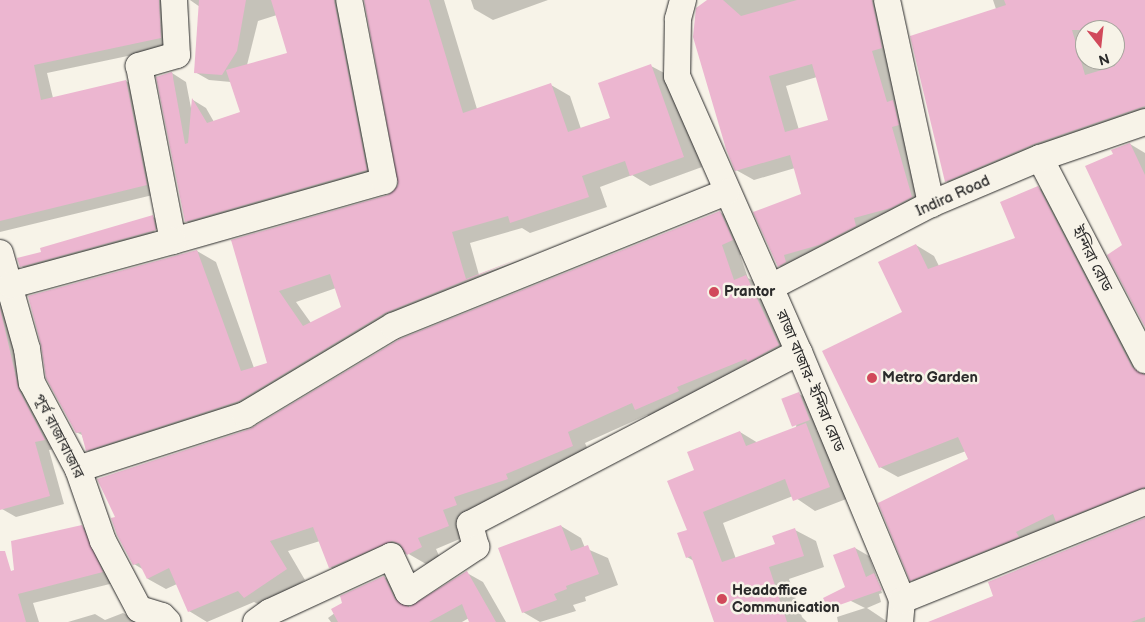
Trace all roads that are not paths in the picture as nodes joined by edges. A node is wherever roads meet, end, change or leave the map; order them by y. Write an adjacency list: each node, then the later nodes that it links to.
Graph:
1 (174, 0): 9 (street)
2 (349, 0): 9 (street)
3 (683, 0): 7 (street, রাজা বাজার- ইন্দিরা রোড)
4 (887, 0): 8 (street)
5 (1145, 122): 6 (street, Indira Road)
6 (1040, 158): 8 (street, Indira Road); 14 (street, ইন্দিরা রোড)
7 (726, 192): 12 (street, রাজা বাজার- ইন্দিরা রোড); 15 (street)
8 (931, 204): 12 (street, Indira Road)
9 (173, 241): 11 (street)
10 (0, 253): 11 (street, পূর্ব রাজাবাজার)
11 (11, 285): 15 (street, পূর্ব রাজাবাজার)
12 (769, 288): 13 (street, রাজা বাজার- ইন্দিরা রোড)
13 (799, 352): 17 (street, রাজা বাজার- ইন্দিরা রোড); 19 (street)
14 (1145, 360)
15 (78, 468): 18 (street, পূর্ব রাজাবাজার)
16 (1145, 502): 17 (street)
17 (901, 611)
18 (168, 622)
19 (256, 622)

